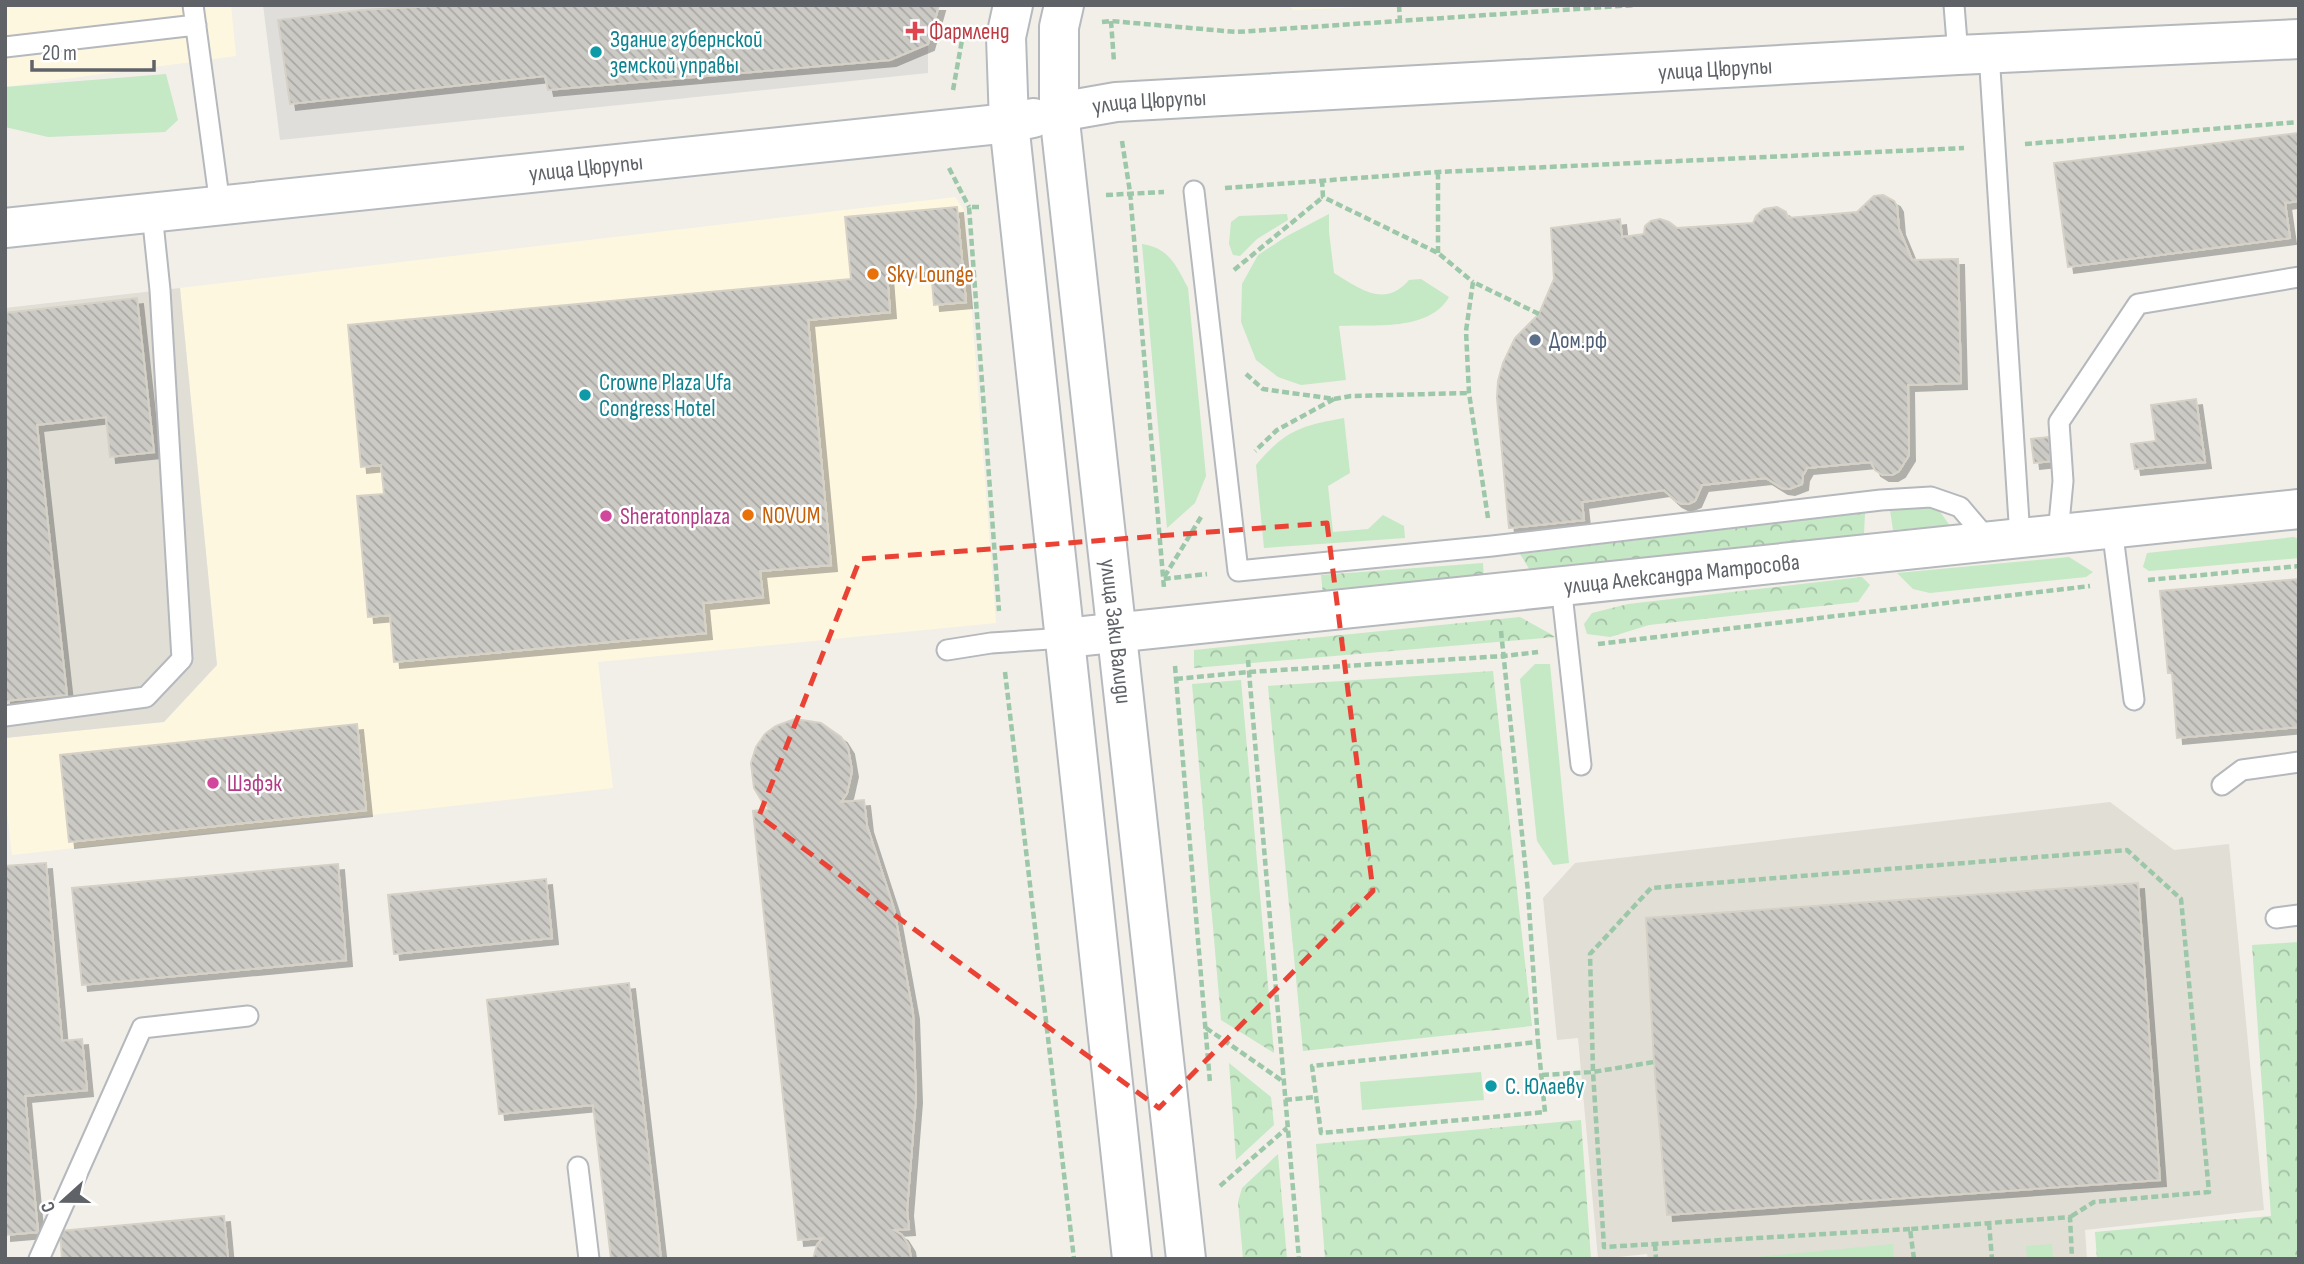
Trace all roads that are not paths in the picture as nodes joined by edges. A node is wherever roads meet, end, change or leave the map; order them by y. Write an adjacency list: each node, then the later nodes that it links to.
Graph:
1 (193, 5): 5 (lane)
2 (1013, 5): 10 (main road)
3 (1064, 5): 9 (main road, улица Заки Валиди)
4 (1954, 5): 8 (lane)
5 (196, 25): 7 (lane); 12 (lane)
6 (2299, 39): 8 (main road, улица Цюрупы)
7 (5, 47)
8 (1974, 54): 9 (main road, улица Цюрупы); 19 (lane)
9 (1059, 113): 10 (main road, улица Цюрупы); 21 (main road, улица Заки Валиди)
10 (1009, 123): 12 (main road, улица Цюрупы); 22 (main road)
11 (1194, 191): 19 (lane)
12 (220, 205): 13 (main road, улица Цюрупы)
13 (152, 213): 14 (main road, улица Цюрупы); 25 (lane)
14 (5, 228)
15 (2299, 276): 18 (lane)
16 (2299, 509): 17 (main road, улица Александра Матросова)
17 (2112, 528): 18 (main road, улица Александра Матросова); 24 (lane)
18 (2059, 534): 19 (main road, улица Александра Матросова)
19 (2005, 539): 20 (main road, улица Александра Матросова)
20 (1561, 585): 21 (main road, улица Александра Матросова); 27 (lane)
21 (1117, 632): 22 (main road, улица Александра Матросова); 36 (main road, улица Заки Валиди)
22 (1065, 638): 23 (lane); 35 (main road)
23 (947, 649)
24 (2134, 700)
25 (5, 716)
26 (2299, 762): 28 (lane)
27 (1581, 765)
28 (2222, 785)
29 (2299, 915): 30 (lane)
30 (2276, 918)
31 (248, 1016): 33 (lane)
32 (578, 1167): 34 (lane)
33 (39, 1259)
34 (589, 1259)
35 (1132, 1259)
36 (1186, 1259)

